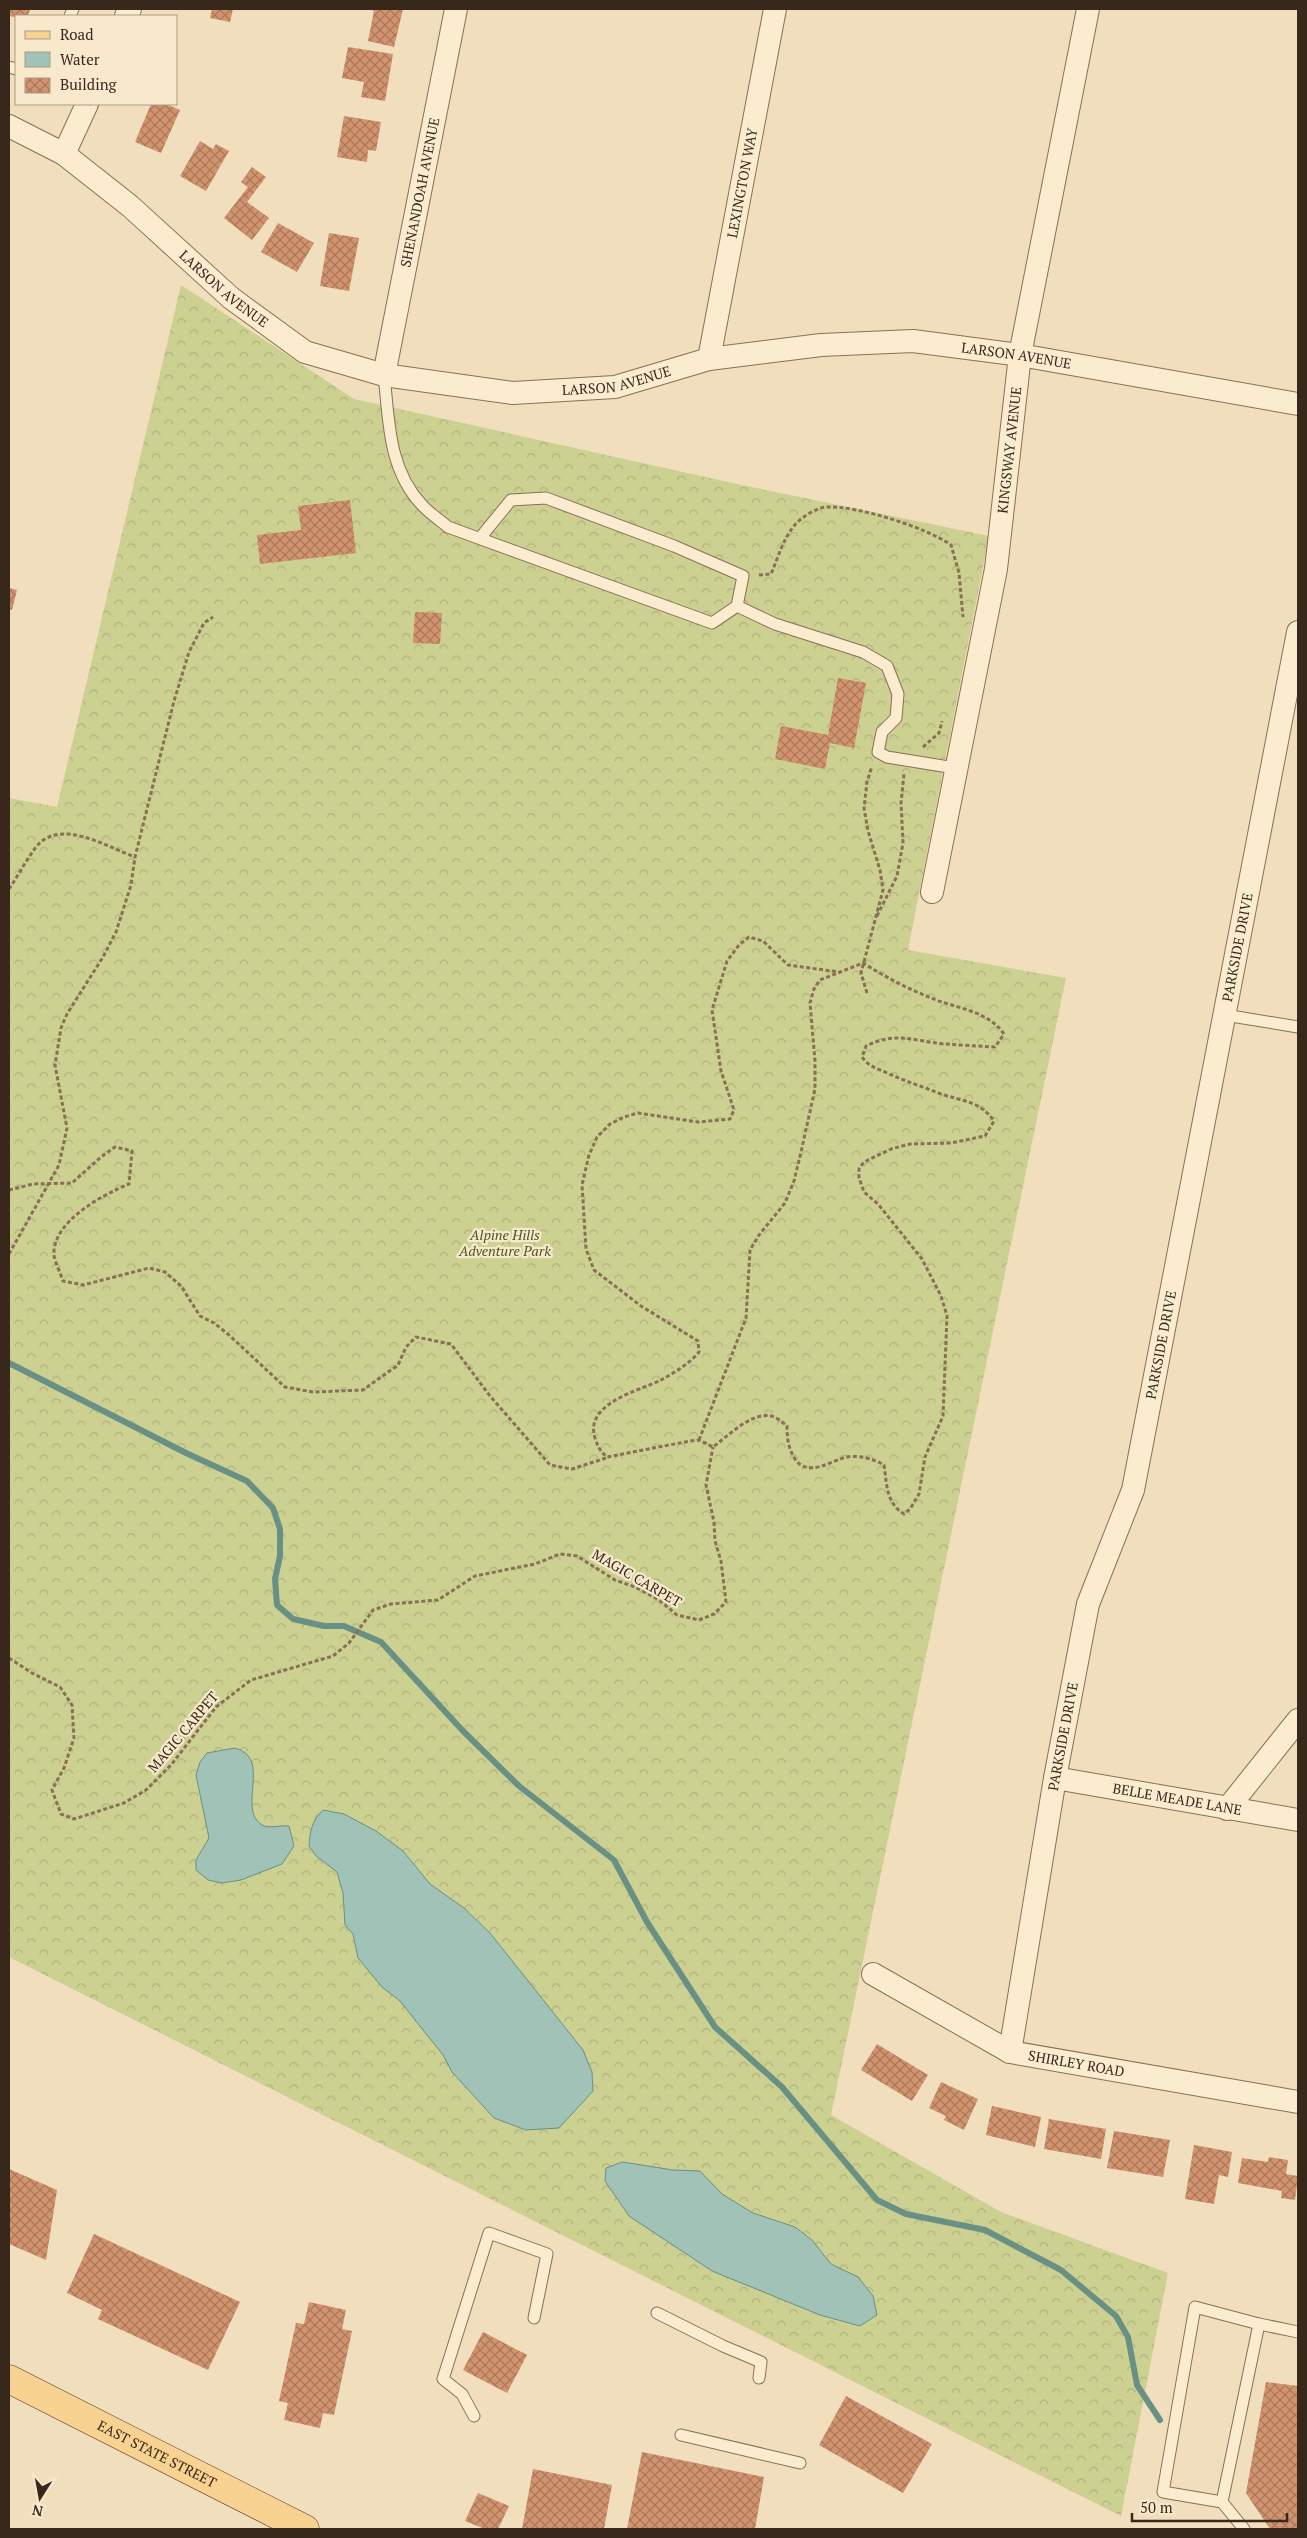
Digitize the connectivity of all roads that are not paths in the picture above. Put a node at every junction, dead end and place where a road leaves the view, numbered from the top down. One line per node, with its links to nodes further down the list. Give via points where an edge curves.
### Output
1 (456, 9): 9 (street, SHENANDOAH AVENUE)
2 (774, 9): 8 (street, LEXINGTON WAY)
3 (1088, 9): 7 (street, KINGSWAY AVENUE)
4 (86, 105): 6 (street)
5 (9, 126): 6 (street, LARSON AVENUE)
6 (64, 154): 9 (street, LARSON AVENUE, via 130,206 231,298 305,352)
7 (1020, 355): 8 (street, LARSON AVENUE, via 913,341 821,345); 10 (street, LARSON AVENUE); 14 (street, KINGSWAY AVENUE, via 996,569)
8 (709, 359): 9 (street, LARSON AVENUE, via 615,387 513,393)
9 (384, 375): 11 (lane, via 393,453 403,479 422,505 448,527)
10 (1298, 404)
11 (480, 538): 12 (lane, via 712,623); 12 (lane, via 511,500 546,498 743,576)
12 (737, 606): 14 (lane, via 775,624 863,652 887,666 898,702 896,718 882,732 878,752 888,757)
13 (1298, 632): 16 (street, PARKSIDE DRIVE)
14 (955, 768): 15 (street, KINGSWAY AVENUE)
15 (932, 892)
16 (1224, 1015): 17 (lane); 19 (street, PARKSIDE DRIVE, via 1133,1490 1088,1604)
17 (1298, 1027)
18 (1298, 1720): 20 (street)
19 (1055, 1778): 20 (street, BELLE MEADE LANE); 23 (street, PARKSIDE DRIVE)
20 (1227, 1809): 21 (street, BELLE MEADE LANE)
21 (1298, 1820)
22 (874, 1974): 23 (street, SHIRLEY ROAD)
23 (1010, 2052): 24 (street, SHIRLEY ROAD)
24 (1298, 2102)
25 (657, 2313): 29 (lane, via 761,2362)
26 (534, 2318): 31 (lane, via 547,2254 489,2233 444,2378 462,2394)
27 (1259, 2324): 28 (lane); 34 (lane); 34 (lane, via 1195,2307 1163,2492)
28 (1298, 2332)
29 (759, 2378)
30 (9, 2379): 35 (main road, EAST STATE STREET)
31 (474, 2416)
32 (681, 2435): 33 (lane)
33 (800, 2462)
34 (1222, 2502): 36 (lane)
35 (305, 2529)
36 (1244, 2529)

